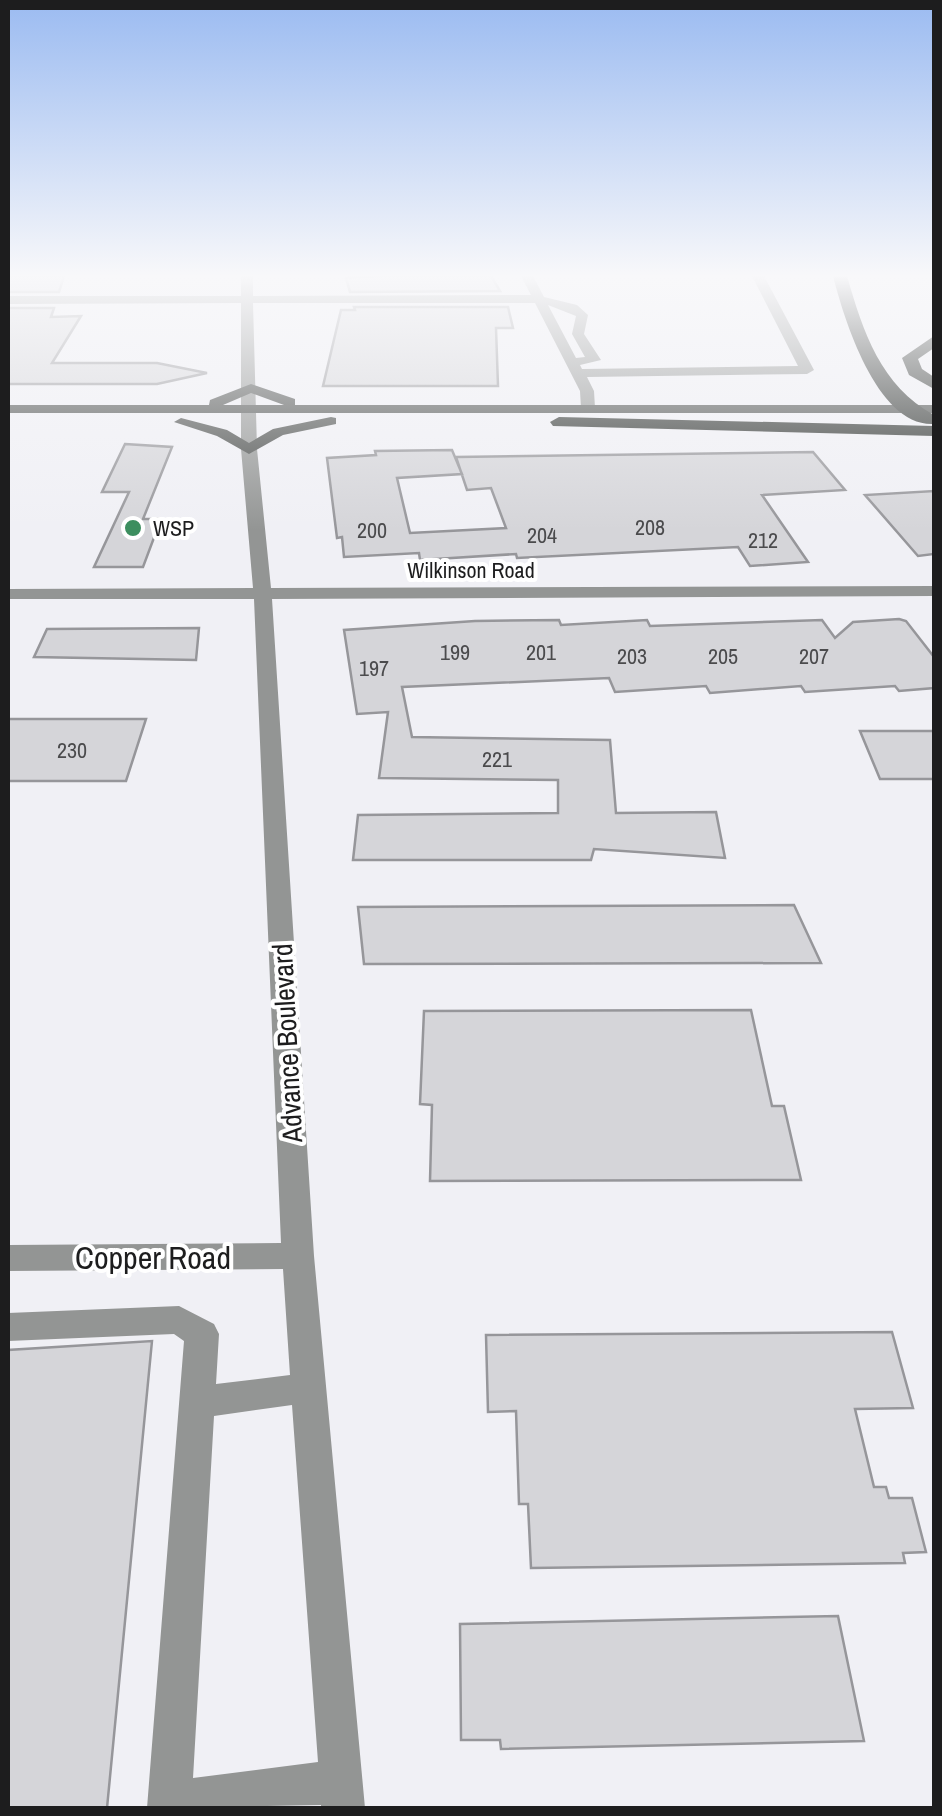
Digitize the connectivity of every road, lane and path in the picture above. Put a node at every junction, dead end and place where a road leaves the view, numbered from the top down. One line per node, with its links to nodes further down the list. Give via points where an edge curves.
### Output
1 (249, 361): 9 (street, Advance Boulevard)
2 (572, 361): 7 (street)
3 (592, 361): 7 (street)
4 (802, 361): 7 (street, via 807,370)
5 (871, 361): 12 (highway)
6 (911, 361): 8 (highway)
7 (575, 367): 10 (street)
8 (934, 384)
9 (250, 388): 13 (street, Advance Boulevard); 14 (main road); 15 (main road)
10 (588, 408): 12 (main road); 14 (main road)
11 (8, 409): 15 (main road)
12 (903, 409): 16 (highway)
13 (251, 415): 14 (main road); 15 (main road); 19 (street, Advance Boulevard)
14 (331, 415): 18 (main road); 19 (main road)
15 (178, 416): 17 (main road); 19 (main road)
16 (933, 420): 18 (highway)
17 (8, 422)
18 (558, 422)
19 (249, 449): 22 (street, Advance Boulevard)
20 (934, 591): 22 (street, Wilkinson Road)
21 (8, 594): 22 (street, Wilkinson Road)
22 (263, 594): 23 (street, Advance Boulevard)
23 (298, 1256): 24 (street, Copper Road); 26 (street, Advance Boulevard)
24 (8, 1258)
25 (8, 1326): 27 (street, via 179,1320 202,1334)
26 (309, 1388): 27 (street); 28 (street, Advance Boulevard)
27 (199, 1402): 29 (street)
28 (341, 1795): 29 (street)
29 (169, 1806)

